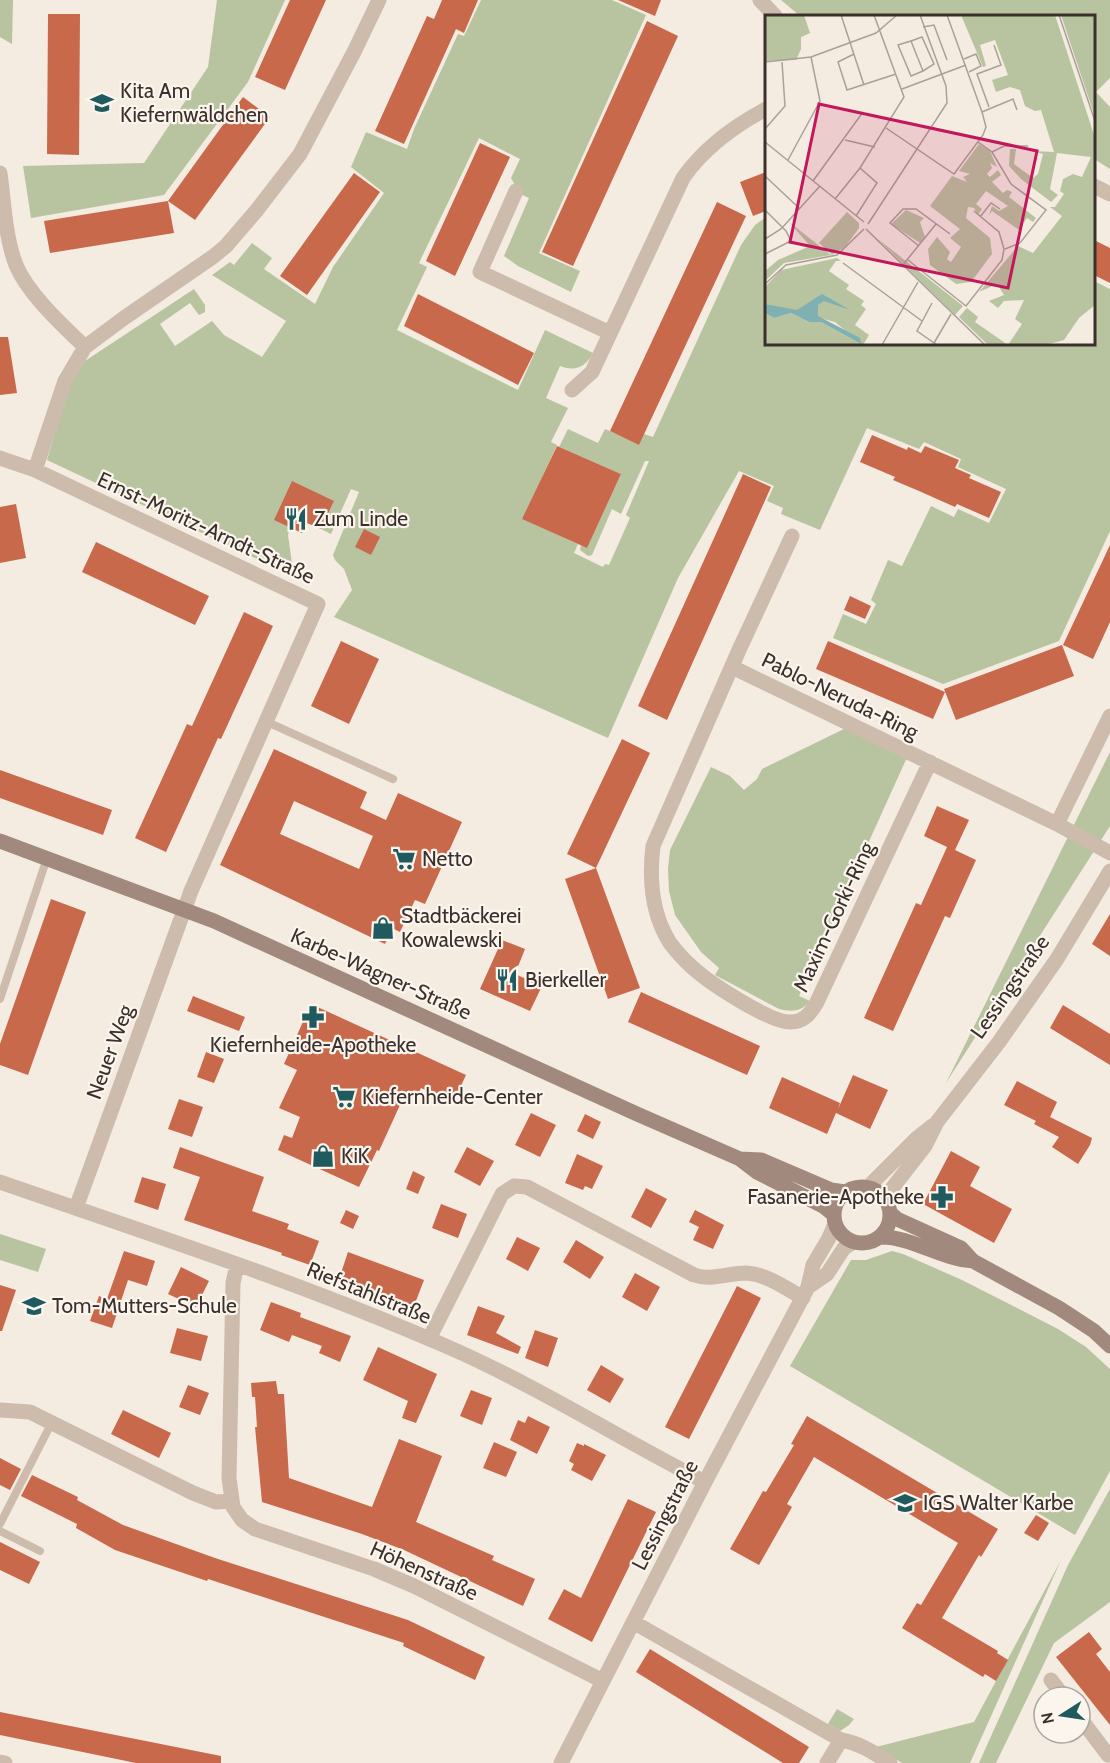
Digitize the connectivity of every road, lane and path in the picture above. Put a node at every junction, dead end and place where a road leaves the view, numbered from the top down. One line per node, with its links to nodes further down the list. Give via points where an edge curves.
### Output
1 (379, 0): 10 (street, via 300,154 257,210 214,256)
2 (760, 0): 3 (street)
3 (775, 15)
4 (765, 110): 9 (street, via 719,139 683,178)
5 (0, 172): 10 (street, via 17,267 30,288)
6 (1095, 186): 8 (street)
7 (516, 191): 9 (street, via 480,272)
8 (1110, 194)
9 (610, 333): 11 (street, via 592,372)
10 (85, 347): 13 (street, via 65,381)
11 (572, 390)
12 (0, 458): 13 (street, Ernst-Moritz-Arndt-Straße)
13 (35, 471): 17 (street, Ernst-Moritz-Arndt-Straße, via 318,604)
14 (792, 536): 15 (street, Maxim-Gorki-Ring)
15 (729, 673): 18 (street, Pablo-Neruda-Ring); 18 (street, Maxim-Gorki-Ring, via 653,846 652,898 671,943 691,967 783,1022 803,1020 811,1013)
16 (1110, 716): 20 (street)
17 (265, 721): 19 (lane); 25 (street, Ernst-Moritz-Arndt-Straße)
18 (930, 762): 20 (street)
19 (393, 779)
20 (1057, 824): 22 (street)
21 (0, 841): 23 (street, Karbe-Wagner-Straße)
22 (1110, 853)
23 (47, 858): 25 (street, Karbe-Wagner-Straße); 26 (lane)
24 (1110, 871): 27 (street, Lessingstraße, via 1057,959)
25 (184, 910): 28 (street, Karbe-Wagner-Straße); 33 (street, Neuer Weg)
26 (0, 999)
27 (937, 1122): 30 (street, Lessingstraße); 32 (street, Lessingstraße, via 925,1146 890,1191)
28 (740, 1158): 31 (street, Karbe-Wagner-Straße, via 761,1160 831,1190); 34 (street, Karbe-Wagner-Straße, via 757,1172 824,1206)
29 (0, 1182): 33 (street, Riefstahlstraße)
30 (867, 1187): 31 (street); 32 (street, via 876,1191)
31 (845, 1192): 34 (street, via 838,1200)
32 (888, 1206): 35 (street, via 888,1227); 37 (street, via 897,1219 961,1248)
33 (76, 1208): 38 (street, Riefstahlstraße)
34 (834, 1219): 36 (street, via 843,1236); 39 (street, Lessingstraße, via 829,1238 813,1265)
35 (881, 1237): 36 (street, via 864,1244); 37 (street, via 898,1238 956,1260)
36 (853, 1242): 39 (street, Lessingstraße)
37 (973, 1261): 41 (street, via 1060,1309)
38 (237, 1265): 40 (street, Riefstahlstraße); 45 (street, via 233,1283)
39 (806, 1292): 40 (street, via 753,1274 709,1278 694,1275 527,1187 514,1186 502,1194); 44 (street, Lessingstraße)
40 (429, 1339): 44 (street, Riefstahlstraße, via 526,1384)
41 (1110, 1346)
42 (0, 1410): 43 (street, via 23,1410)
43 (52, 1422): 45 (street, via 193,1493 216,1502); 46 (lane)
44 (705, 1482): 49 (street, Lessingstraße)
45 (231, 1501): 51 (street, Höhenstraße, via 237,1514 255,1529 414,1586)
46 (0, 1524)
47 (0, 1531): 48 (lane)
48 (40, 1551)
49 (633, 1622): 51 (street, Lessingstraße); 54 (street)
50 (1051, 1680): 52 (street)
51 (603, 1681): 58 (street, Lessingstraße)
52 (1055, 1685)
53 (1092, 1738): 55 (street)
54 (841, 1740): 59 (street); 60 (street, via 868,1749)
55 (1105, 1759)
56 (0, 1762): 57 (street)
57 (5, 1763)
58 (561, 1763)
59 (827, 1763)
60 (890, 1763)

